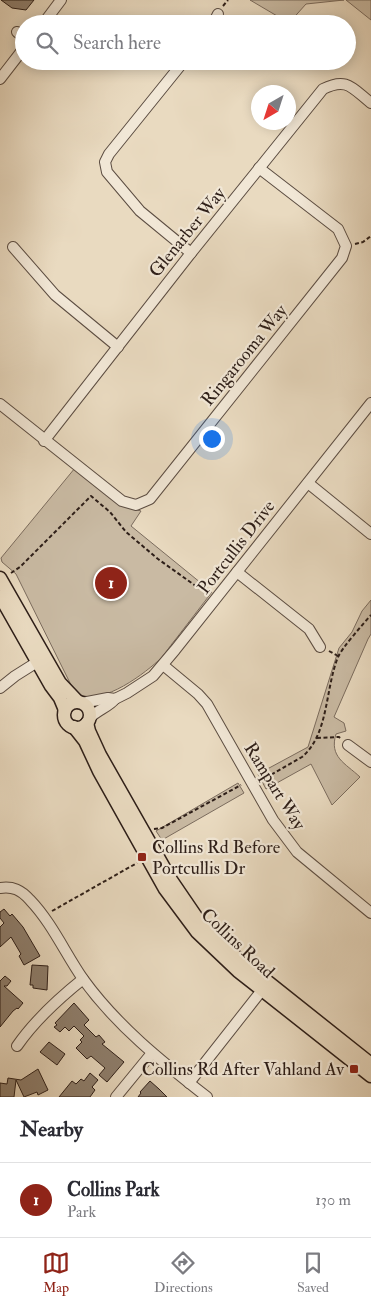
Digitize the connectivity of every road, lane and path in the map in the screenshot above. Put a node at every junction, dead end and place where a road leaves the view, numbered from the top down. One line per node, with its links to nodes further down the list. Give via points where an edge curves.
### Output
1 (61, 0): 2 (street)
2 (50, 15)
3 (15, 60): 5 (street)
4 (177, 70): 11 (street, via 105,162 107,172 140,211)
5 (0, 79)
6 (371, 103): 7 (street, Glenarber Way, via 349,85 337,82 323,89)
7 (260, 168): 9 (street, via 338,229); 11 (street, Glenarber Way)
8 (371, 236): 9 (path, via 363,242)
9 (346, 246): 15 (street, Ringarooma Way, via 342,258 150,499 136,504 122,501)
10 (13, 247): 12 (street, via 55,295)
11 (191, 252): 12 (street, Glenarber Way)
12 (118, 347): 15 (street, Glenarber Way)
13 (371, 403): 16 (street, Portcullis Drive)
14 (0, 404): 15 (street, Ringarooma Way)
15 (44, 441)
16 (308, 483): 17 (street); 18 (street, Portcullis Drive)
17 (371, 534)
18 (237, 572): 23 (street, via 309,629); 25 (street, Portcullis Drive)
19 (5, 576): 20 (path, via 20,567 91,496 126,532); 24 (main road, Collins Road)
20 (200, 589)
21 (0, 596): 24 (main road, Collins Road)
22 (371, 615): 32 (path, via 338,656)
23 (320, 646)
24 (41, 659): 26 (street); 28 (main road, Collins Road); 29 (main road, Collins Road)
25 (163, 665): 27 (street, Portcullis Drive, via 143,683); 40 (street, Rampart Way, via 207,704 273,820 297,852)
26 (0, 688)
27 (115, 699): 28 (street, Portcullis Drive); 30 (street, Portcullis Drive)
28 (80, 702): 29 (main road, via 72,702); 30 (main road, Collins Road, via 89,710)
29 (65, 710): 31 (main road, Collins Road, via 66,721)
30 (89, 720): 31 (main road, via 83,726); 43 (main road, Collins Road, via 89,731 102,758 180,894 212,936)
31 (74, 727): 43 (main road, Collins Road, via 85,741 99,772 180,911 211,947)
32 (317, 738): 33 (path, via 339,737); 36 (path, via 302,757)
33 (348, 745): 34 (street)
34 (371, 762)
35 (245, 782): 37 (path, via 162,828)
36 (258, 782)
37 (148, 829)
38 (138, 863): 41 (path)
39 (0, 888): 41 (street, via 19,890)
40 (371, 913)
41 (43, 916): 42 (street)
42 (83, 978): 44 (street, via 41,1015); 45 (street, via 120,1025)
43 (265, 986): 46 (main road, Collins Road); 47 (main road, Collins Road); 48 (street)
44 (17, 1046)
45 (152, 1053): 48 (street); 49 (street)
46 (371, 1064)
47 (371, 1076)
48 (189, 1083): 50 (street)
49 (116, 1097)
50 (206, 1097)

